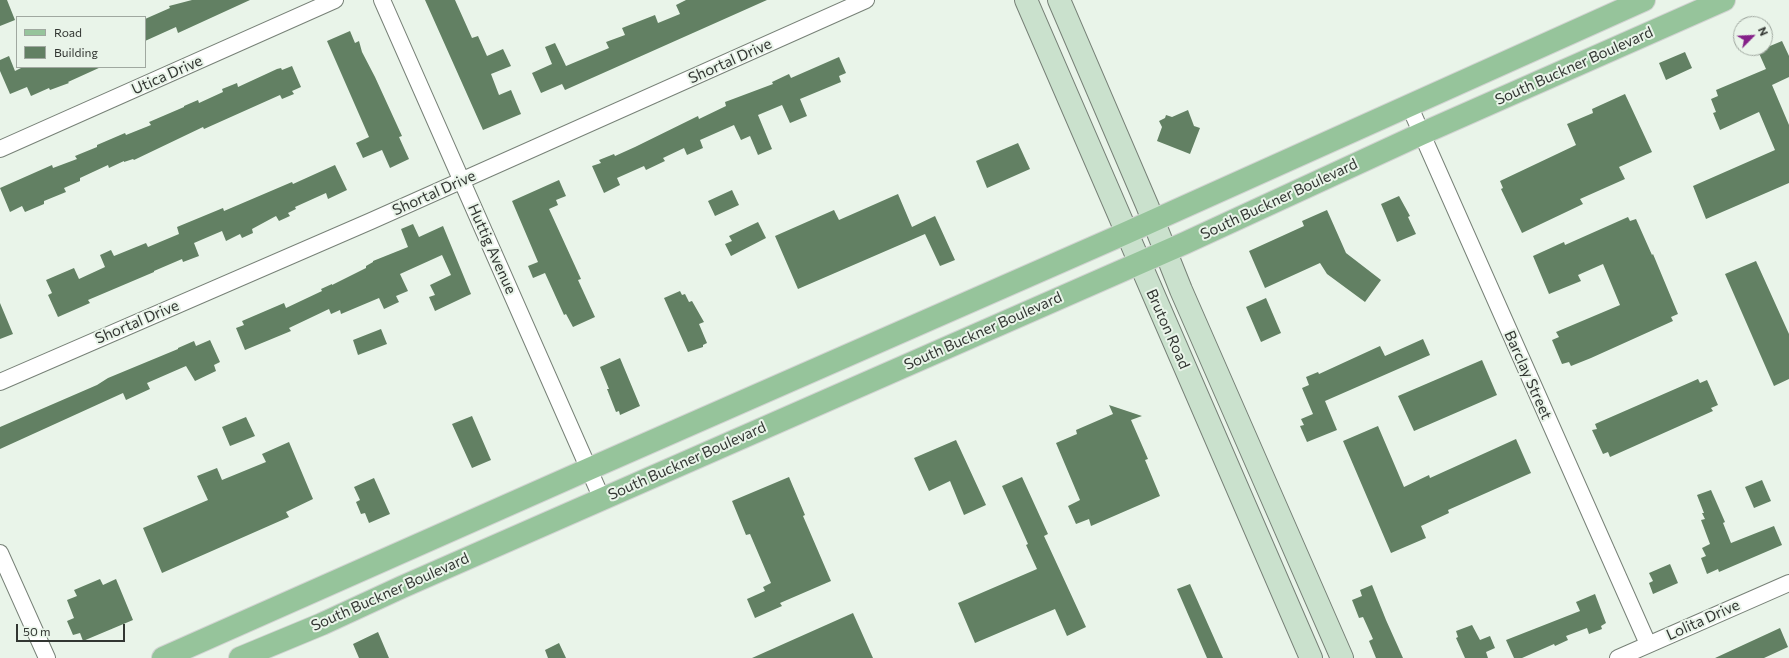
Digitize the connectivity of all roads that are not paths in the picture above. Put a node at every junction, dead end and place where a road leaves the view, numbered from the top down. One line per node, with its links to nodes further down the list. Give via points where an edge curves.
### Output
1 (334, 0): 11 (street, Utica Drive)
2 (382, 0): 12 (street, Huttig Avenue)
3 (866, 0): 12 (street, Shortal Drive)
4 (1026, 0): 14 (main road, Bruton Road)
5 (1059, 0): 13 (main road, Bruton Road)
6 (1644, 0): 9 (main road, South Buckner Boulevard)
7 (1724, 0): 8 (main road, South Buckner Boulevard)
8 (1684, 8): 10 (main road, South Buckner Boulevard)
9 (1409, 105): 10 (street, Barclay Street); 13 (main road, South Buckner Boulevard)
10 (1421, 134): 15 (main road, South Buckner Boulevard); 22 (street, Barclay Street)
11 (0, 149)
12 (462, 180): 17 (street, Shortal Drive); 18 (street, Huttig Avenue)
13 (1153, 221): 14 (main road, South Buckner Boulevard); 15 (main road, Bruton Road)
14 (1126, 233): 16 (main road, Bruton Road); 18 (main road, South Buckner Boulevard)
15 (1164, 251): 16 (main road, South Buckner Boulevard); 23 (main road, Bruton Road)
16 (1139, 262): 19 (main road, South Buckner Boulevard); 27 (main road, Bruton Road)
17 (0, 382)
18 (589, 468): 19 (street, Huttig Avenue); 25 (main road, South Buckner Boulevard)
19 (602, 498): 26 (main road, South Buckner Boulevard, via 322,624)
20 (0, 553): 24 (street)
21 (1789, 583): 22 (street, Lolita Drive)
22 (1648, 644): 28 (street, Lolita Drive)
23 (1337, 656)
24 (47, 658)
25 (163, 658)
26 (240, 658)
27 (1311, 658)
28 (1618, 658)

